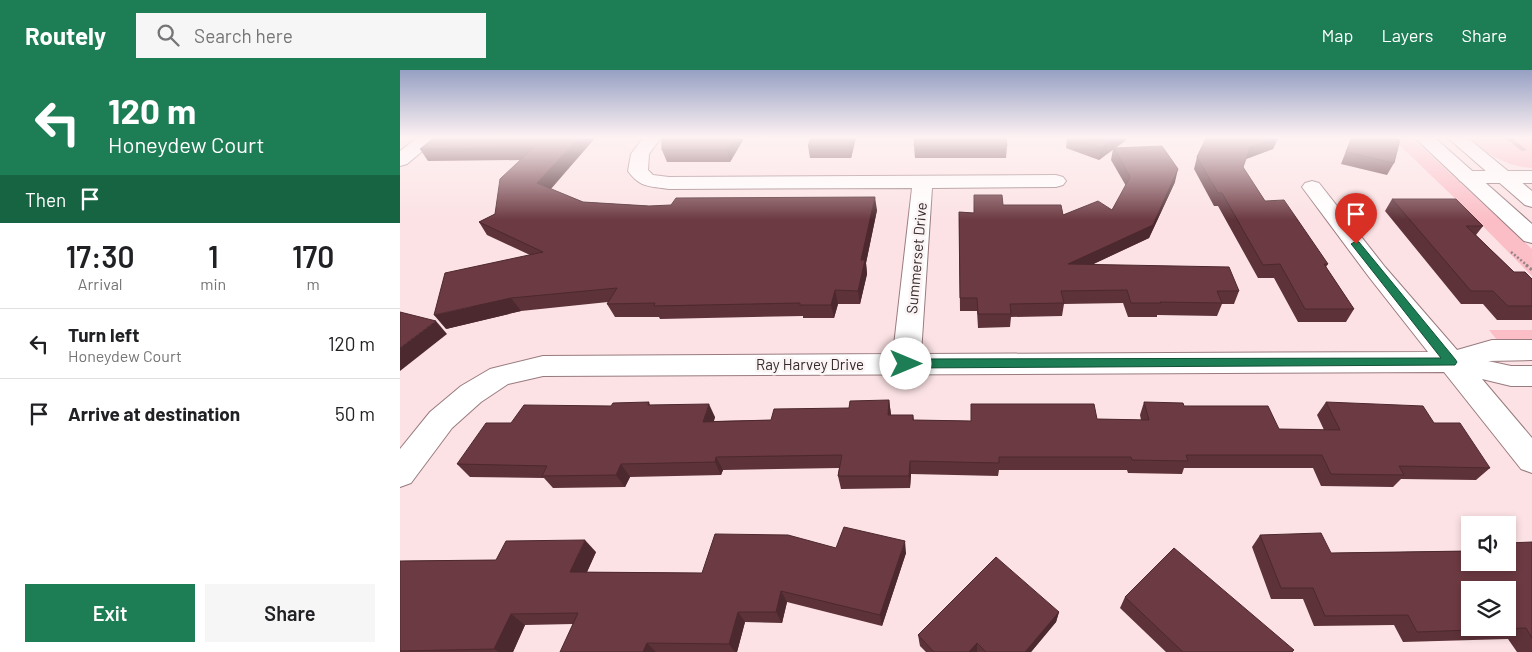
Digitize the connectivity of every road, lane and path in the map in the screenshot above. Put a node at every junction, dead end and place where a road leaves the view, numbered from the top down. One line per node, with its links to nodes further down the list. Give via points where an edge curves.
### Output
1 (639, 165): 8 (street, via 638,170 647,180 669,183)
2 (1454, 165): 4 (street)
3 (1490, 165): 5 (street)
4 (1467, 177): 5 (street); 11 (street)
5 (1504, 177): 6 (street); 10 (street)
6 (1532, 178)
7 (1056, 181): 8 (street)
8 (923, 182): 14 (street, Summerset Drive)
9 (1312, 187): 13 (street)
10 (1532, 201)
11 (1532, 236)
12 (1532, 350): 13 (street, Ray Harvey Drive, via 1492,350)
13 (1451, 362): 14 (street, Ray Harvey Drive); 15 (street, Ray Harvey Drive, via 1511,376); 16 (street)
14 (906, 364): 17 (street, Ray Harvey Drive, via 543,366 500,376 471,394 440,420)
15 (1532, 376)
16 (1532, 460)
17 (400, 473)

